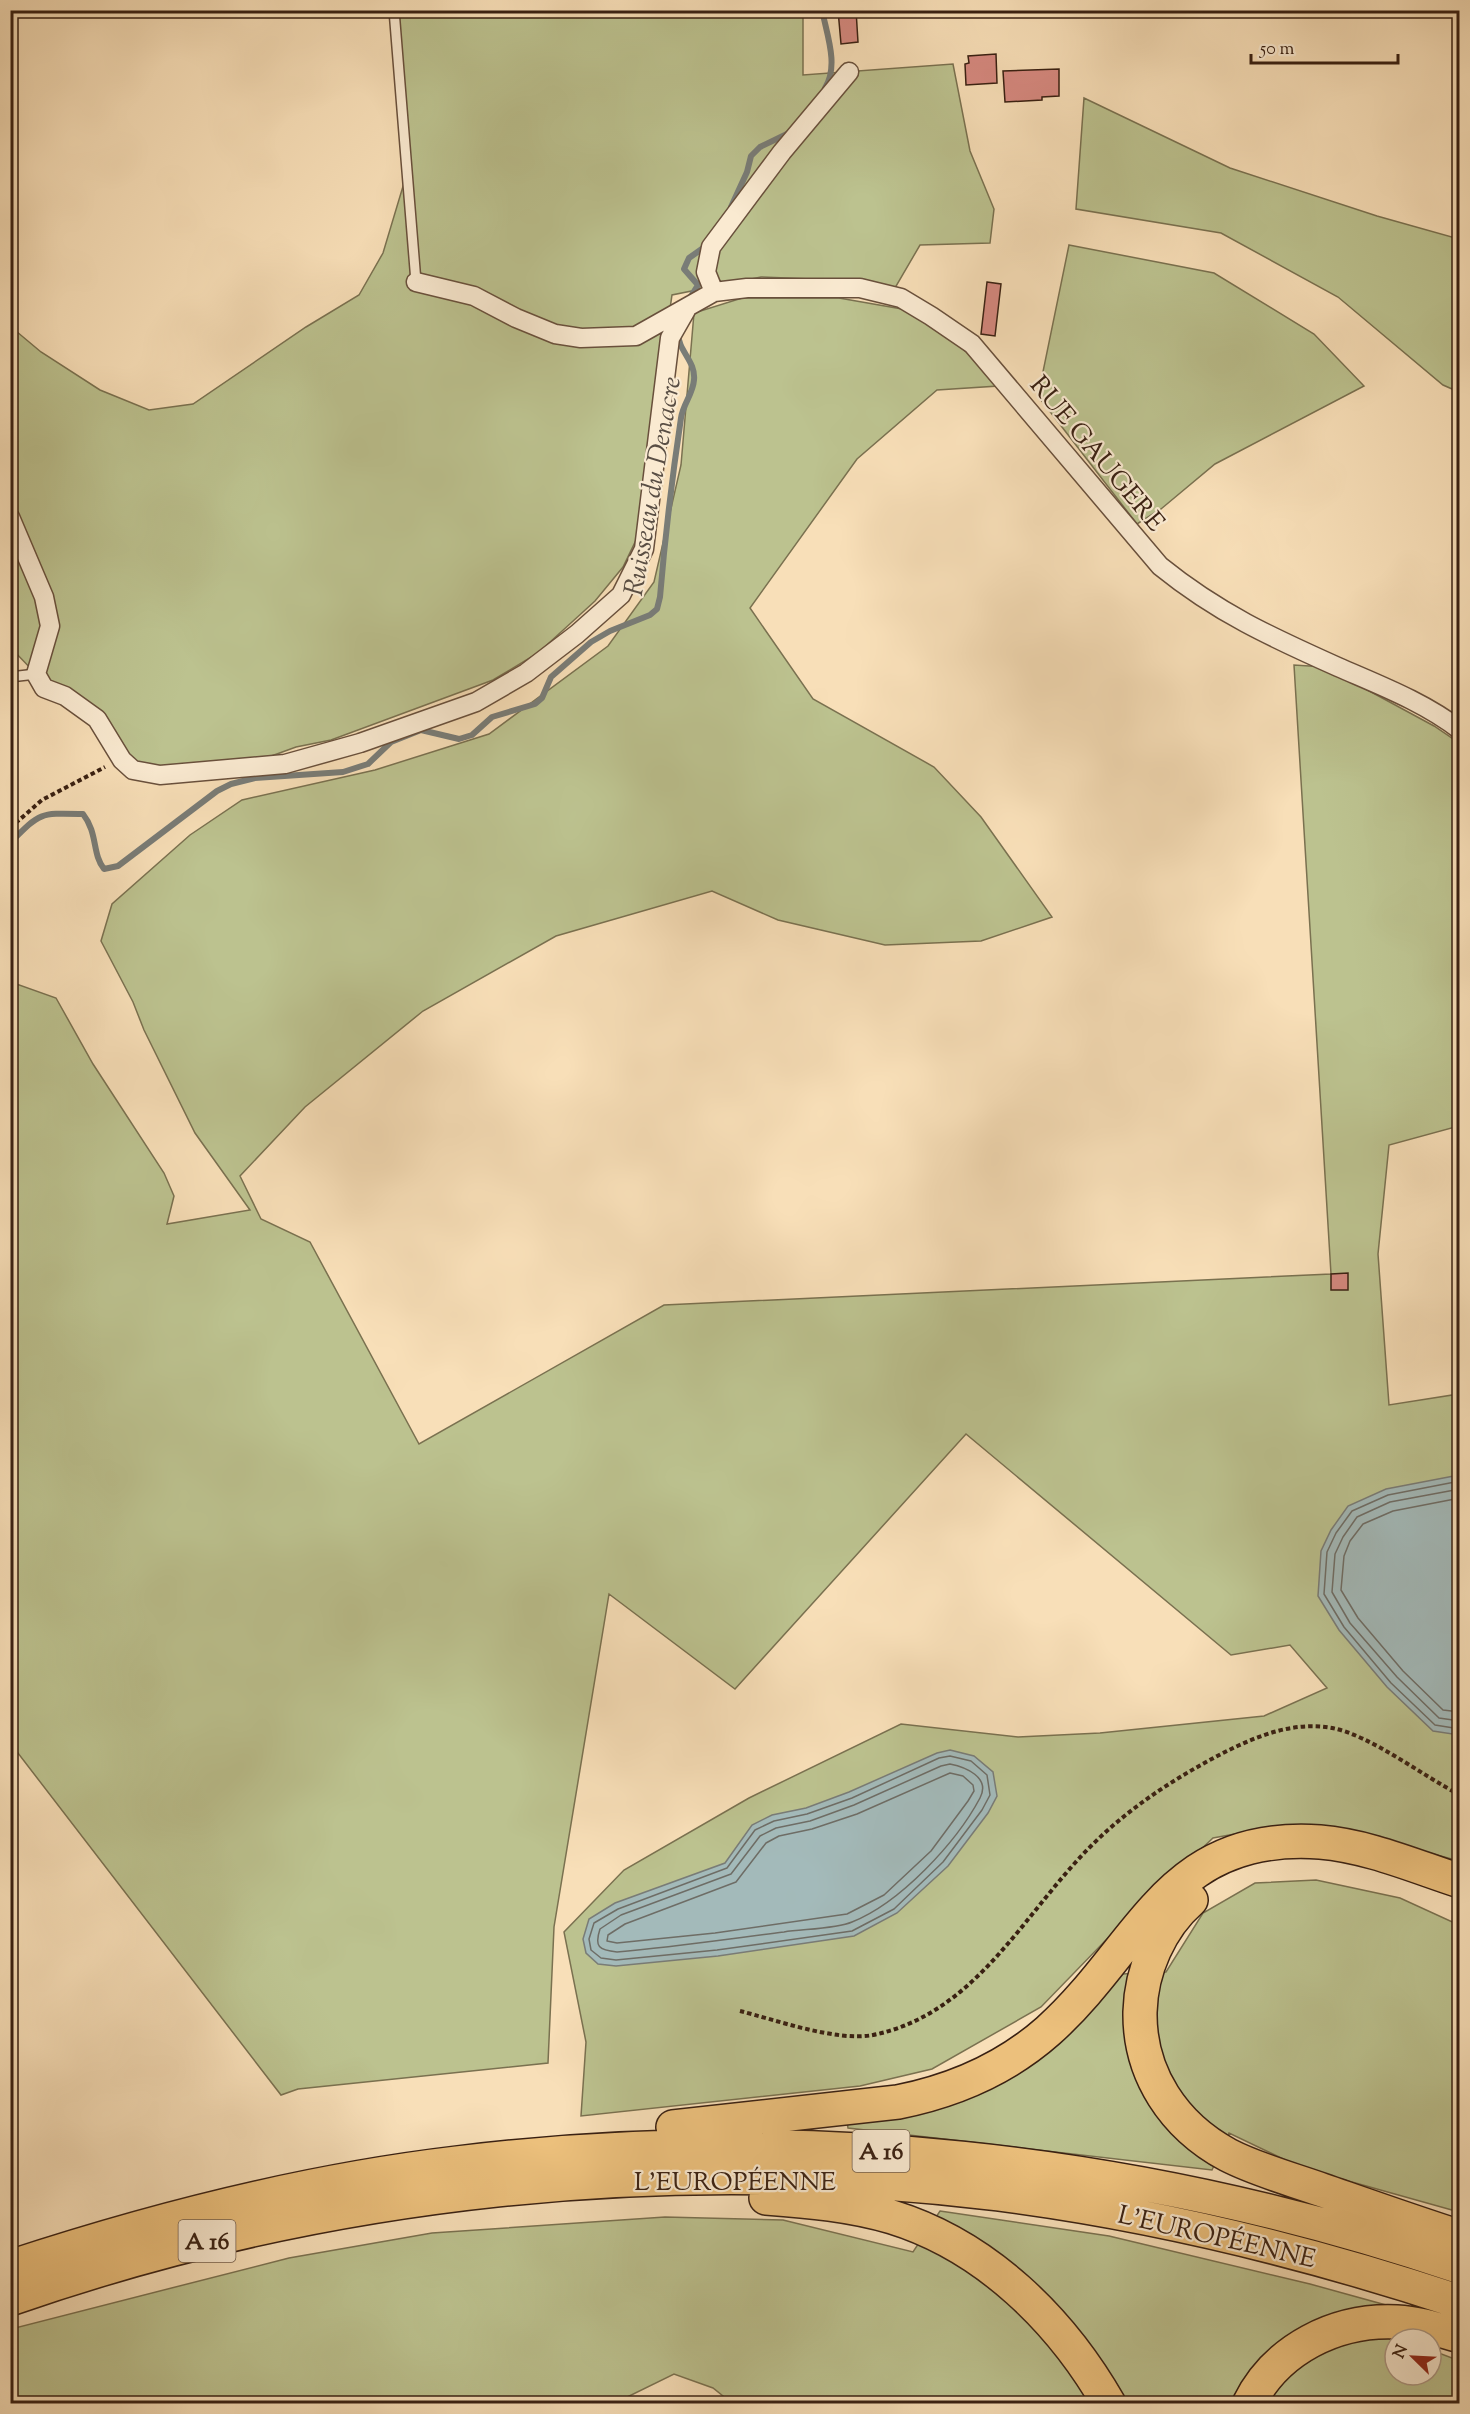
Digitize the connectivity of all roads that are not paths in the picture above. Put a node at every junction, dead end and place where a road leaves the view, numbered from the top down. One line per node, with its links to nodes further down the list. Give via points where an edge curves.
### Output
1 (394, 10): 3 (lane)
2 (849, 72): 4 (street, via 782,152 711,247 706,272)
3 (416, 282): 5 (street, RUE GAUGERE, via 474,296 555,334 581,338 636,336)
4 (714, 292): 5 (street, RUE GAUGERE); 9 (street, RUE GAUGERE, via 747,288 860,288 901,298 923,310 972,344 1160,566 1183,585 1238,620 1415,702)
5 (686, 309): 7 (street, via 670,338 644,549 621,595 525,673 476,702 420,724 285,764 160,775 133,770 122,760 97,719 65,696 44,688)
6 (10, 517): 7 (street, via 44,597 50,626)
7 (36, 674): 8 (lane)
8 (10, 677)
9 (1460, 730)
10 (1460, 1881): 12 (highway, via 1337,1844 1251,1846 1204,1865 1177,1886 1071,2007 1034,2043 991,2070 945,2090 864,2107 526,2140)
11 (1460, 1900): 14 (highway, via 1390,1875 1341,1863 1289,1860 1245,1869 1206,1888 1167,1926 1149,1962 1140,2018 1143,2046 1158,2089 1172,2110 1203,2139 1247,2163)
12 (376, 2175): 15 (highway, L'EUROPÉENNE / A 16, via 167,2220); 16 (highway, L'EUROPÉENNE / A 16, via 493,2159 647,2147 802,2147 916,2153 1032,2166 1185,2193 1316,2223)
13 (407, 2202): 17 (highway, L'EUROPÉENNE / A 16, via 235,2234 106,2268); 18 (highway, L'EUROPÉENNE / A 16, via 510,2189 649,2180 801,2179 920,2186 1070,2204 1206,2230 1325,2260); 20 (highway, via 717,2196 812,2203 892,2217 957,2246 1016,2288 1068,2342)
14 (1460, 2237)
15 (10, 2267)
16 (1460, 2267)
17 (10, 2299)
18 (1460, 2302)
19 (1460, 2336): 21 (highway, via 1396,2322 1366,2324 1331,2333 1299,2347 1278,2363)
20 (1109, 2403)
21 (1249, 2403)

